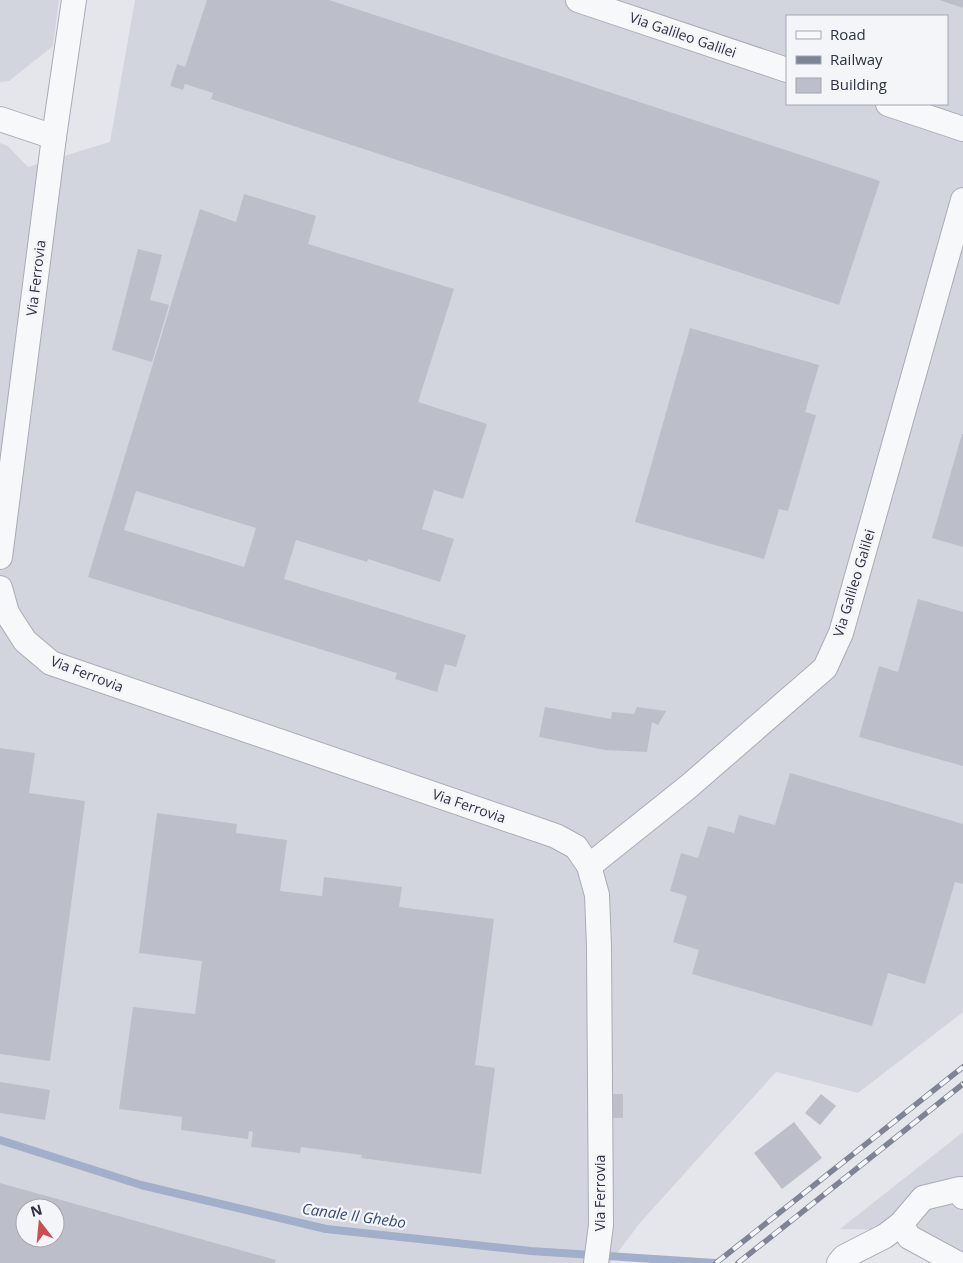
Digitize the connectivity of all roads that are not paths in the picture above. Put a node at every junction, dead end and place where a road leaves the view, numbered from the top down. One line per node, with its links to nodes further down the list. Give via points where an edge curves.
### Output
1 (74, 0): 7 (street, Via Ferrovia)
2 (578, 0): 3 (street, Via Galileo Galilei)
3 (786, 70)
4 (891, 105): 6 (street)
5 (0, 119): 7 (street)
6 (963, 129)
7 (54, 137): 9 (street, Via Ferrovia)
8 (963, 200): 12 (street, Via Galileo Galilei, via 841,633 825,668 688,787)
9 (4, 499): 10 (street, Via Ferrovia)
10 (0, 556)
11 (0, 588): 12 (street, Via Ferrovia, via 7,613 25,641 51,663 556,836 576,848)
12 (589, 866): 15 (street, Via Ferrovia, via 597,895 599,947)
13 (963, 1197): 14 (street, via 960,1189 923,1198)
14 (901, 1224): 16 (street); 17 (street, via 909,1237)
15 (598, 1253)
16 (842, 1260)
17 (958, 1263)

